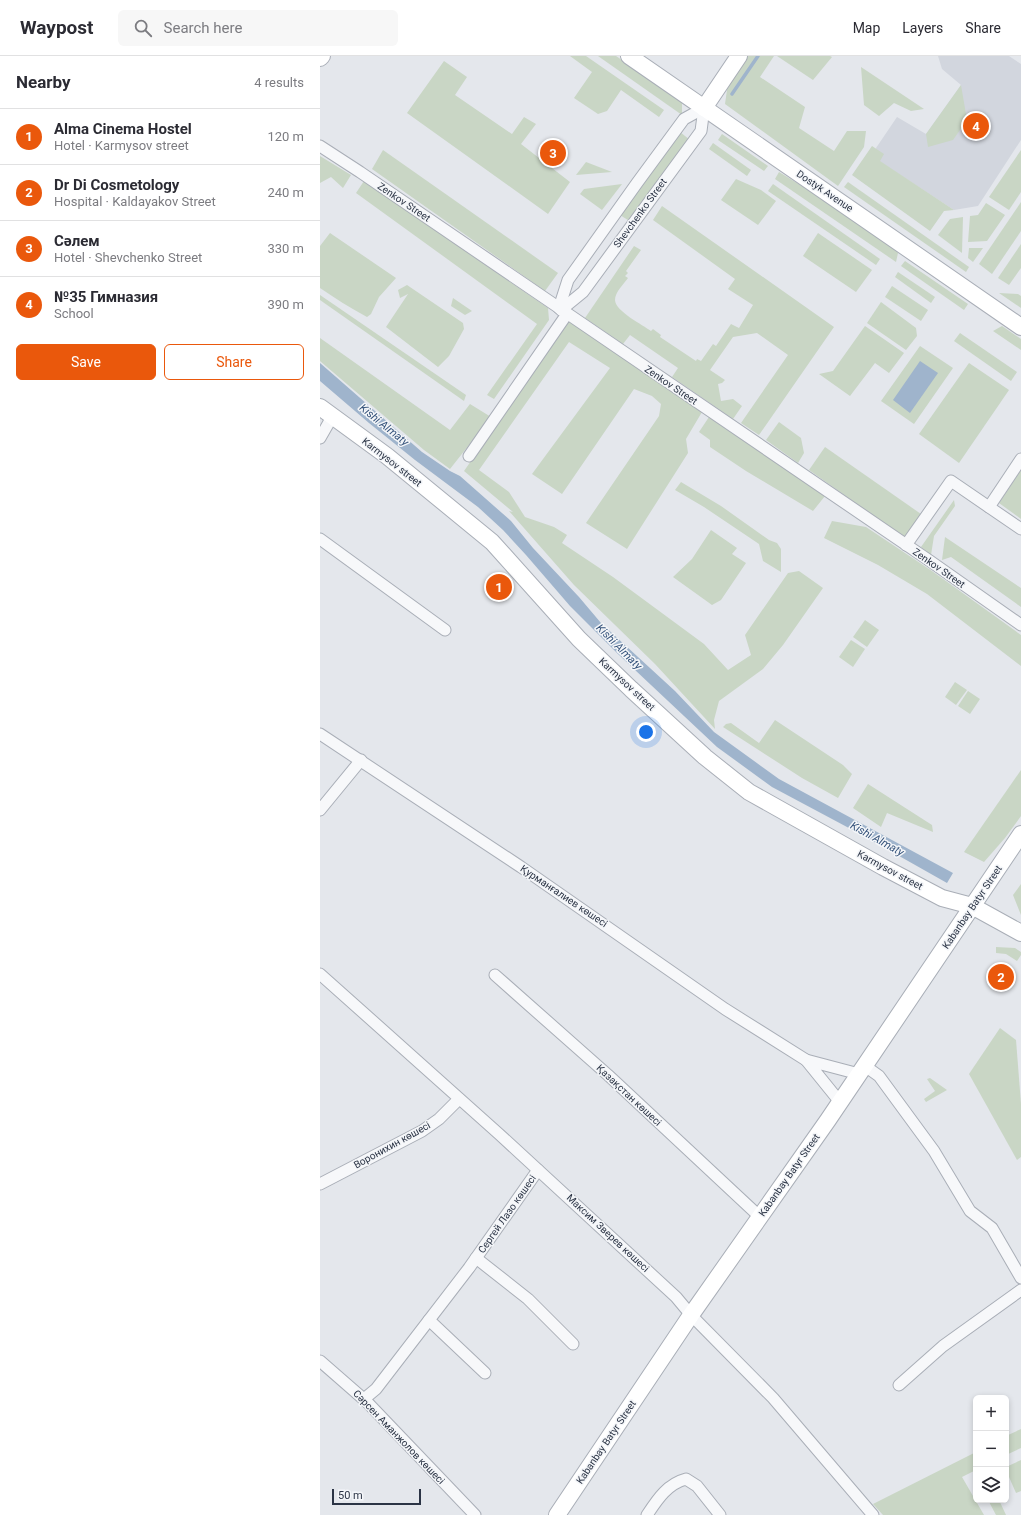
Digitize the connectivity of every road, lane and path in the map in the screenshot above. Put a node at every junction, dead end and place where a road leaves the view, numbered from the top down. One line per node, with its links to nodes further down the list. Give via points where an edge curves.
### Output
1 (629, 56): 3 (street, Dostyk Avenue)
2 (740, 56): 3 (street, Shevchenko Street)
3 (704, 108): 5 (street, Shevchenko Street, via 701,131 584,292); 5 (street, Shevchenko Street, via 684,119 568,280); 6 (street, Dostyk Avenue)
4 (320, 146): 5 (street, Zenkov Street)
5 (562, 310): 9 (street, Shevchenko Street); 14 (street, Zenkov Street)
6 (1021, 327)
7 (326, 412): 8 (street); 21 (street, Karmysov street, via 387,456 492,542 585,645 705,757 749,792 942,898)
8 (320, 438)
9 (469, 456)
10 (1021, 459): 11 (street)
11 (989, 507): 12 (street); 14 (street, via 951,481)
12 (1021, 529)
13 (320, 538): 16 (street)
14 (906, 545): 15 (street, Zenkov Street)
15 (1021, 625)
16 (445, 630)
17 (320, 734): 18 (street, Қурманғалиев көшесі)
18 (361, 760): 19 (street); 25 (street, Қурманғалиев көшесі, via 521,867 725,1009)
19 (320, 810)
20 (1021, 834): 21 (street, Kabanbay Batyr Street)
21 (972, 906): 22 (street, Karmysov street); 26 (street, Kabanbay Batyr Street)
22 (1021, 933)
23 (320, 974): 27 (street, Максим Зверев көшесі)
24 (495, 975): 31 (street, Қазақстан көшесі, via 608,1075)
25 (806, 1060): 26 (street); 28 (street)
26 (862, 1070): 28 (street, Kabanbay Batyr Street); 33 (street, via 879,1076 934,1152 970,1211 992,1228)
27 (459, 1099): 29 (street, Максим Зверев көшесі); 30 (street, Воронихин көшесі, via 439,1119 422,1131)
28 (840, 1102): 31 (street, Kabanbay Batyr Street)
29 (538, 1170): 32 (street, Сергей Лазо көшесі); 35 (street, Максим Зверев көшесі, via 670,1291)
30 (320, 1184)
31 (760, 1217): 35 (street, Kabanbay Batyr Street)
32 (476, 1258): 36 (street, Сергей Лазо көшесі); 37 (street, Сергей Лазо көшесі, via 528,1299)
33 (1021, 1278)
34 (1021, 1290): 40 (street, via 943,1346)
35 (692, 1315): 42 (street, Kabanbay Batyr Street); 46 (street, Максим Зверев көшесі, via 773,1398)
36 (429, 1320): 39 (street); 41 (street, Сергей Лазо көшесі, via 376,1389)
37 (573, 1344)
38 (320, 1361): 41 (street, Сәрсен Аманжолов көшесі)
39 (484, 1373)
40 (899, 1385)
41 (364, 1399): 43 (street, Сәрсен Аманжолов көшесі)
42 (563, 1513)
43 (475, 1515)
44 (647, 1515): 45 (street, via 664,1492 686,1479 697,1486)
45 (720, 1515)
46 (873, 1515)

